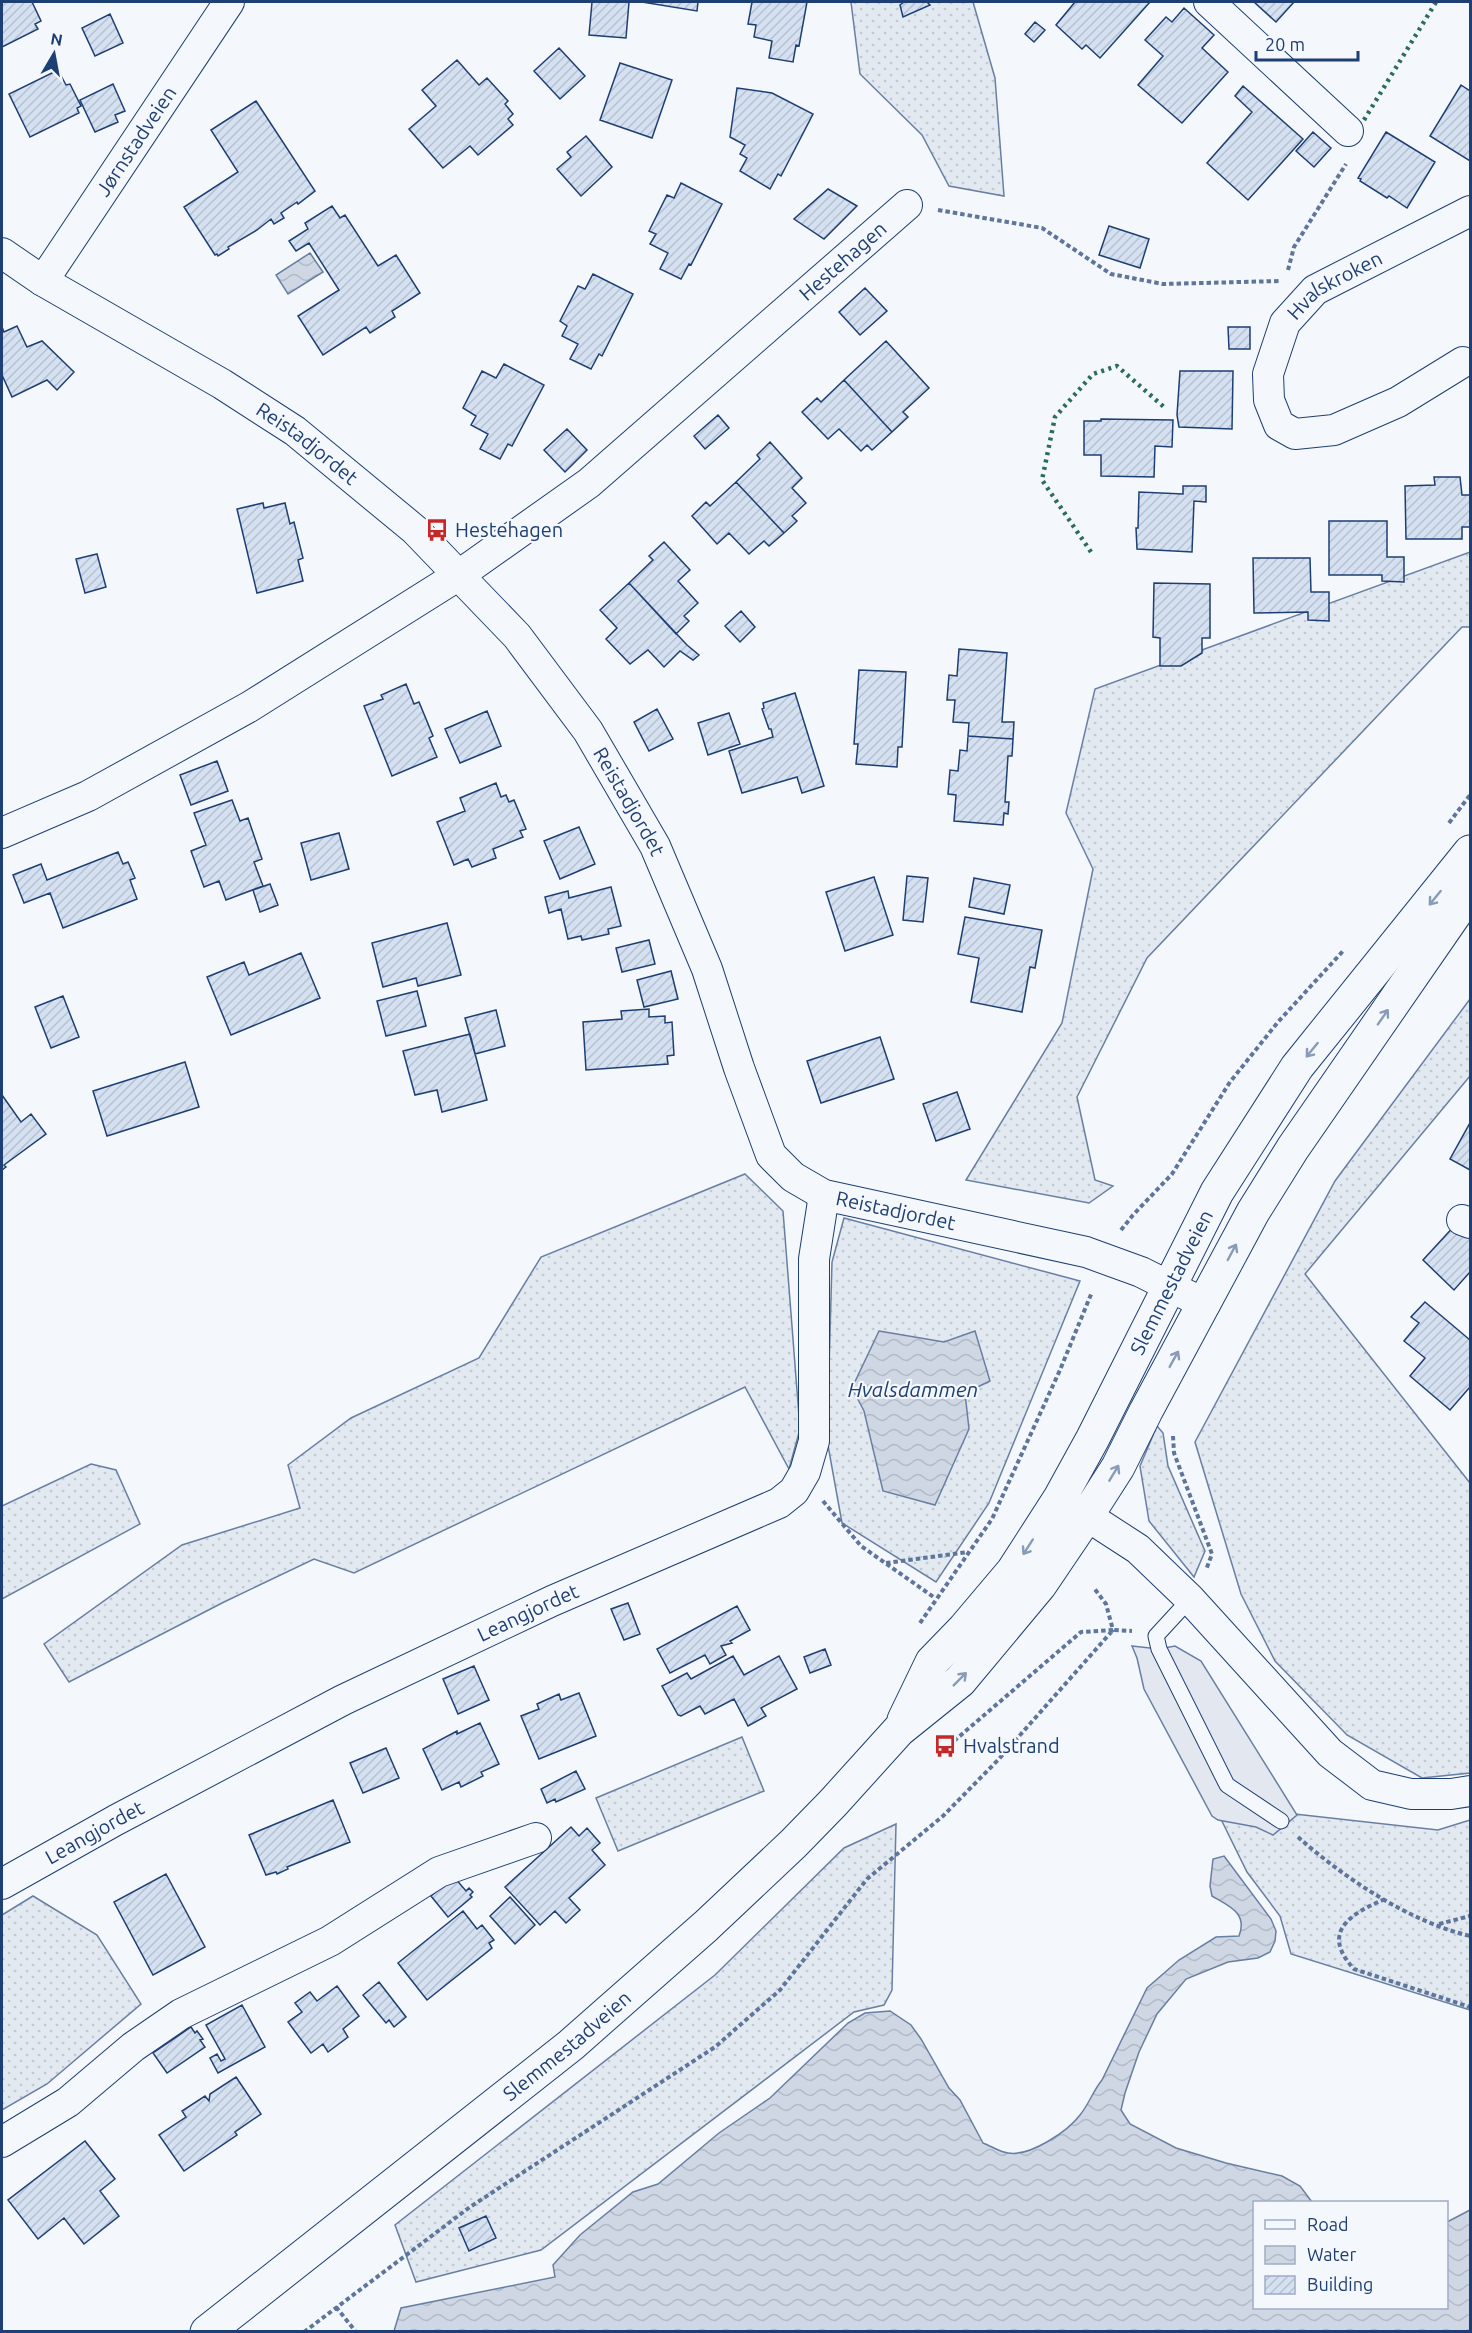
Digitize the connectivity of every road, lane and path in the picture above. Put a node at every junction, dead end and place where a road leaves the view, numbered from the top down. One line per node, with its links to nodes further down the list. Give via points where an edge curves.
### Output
1 (229, 2): 7 (street, Jørnstadveien)
2 (1209, 2): 3 (street)
3 (1348, 131): 4 (path, via 1355,150 1294,247 1284,281 1163,284 1111,274 1042,228)
4 (908, 205): 9 (street, Hestehagen, via 589,483)
5 (1470, 211): 8 (street, Hvalskroken, via 1315,290 1285,323 1268,374 1269,400 1279,425 1295,434 1334,430 1398,402)
6 (2, 253): 7 (street, Reistadjordet)
7 (44, 281): 9 (street, Reistadjordet, via 295,431 416,530)
8 (1463, 362)
9 (459, 575): 10 (street, Hestehagen, via 249,707 88,796); 13 (street, Reistadjordet, via 517,636 588,731 655,846 707,969 771,1155 792,1178)
10 (2, 833)
11 (1470, 852): 14 (main road, Slemmestadveien, one-way to 14, via 1297,1067 1217,1192)
12 (1470, 892): 16 (main road, Slemmestadveien, one-way to 12, via 1253,1212 1293,1148)
13 (824, 1195): 14 (street, Reistadjordet, via 1086,1252); 18 (street, Leangjordet, via 814,1259 814,1440)
14 (1170, 1286): 16 (street, Reistadjordet); 19 (main road, Slemmestadveien)
15 (1092, 1292): 21 (path, via 992,1519)
16 (1205, 1304): 20 (main road, Slemmestadveien, one-way to 16, via 1118,1467)
17 (1175, 1427): 24 (path, via 1174,1453 1212,1554)
18 (805, 1472): 22 (path, via 822,1500 861,1546); 32 (street, Leangjordet, via 794,1491 779,1503 552,1601 343,1700)
19 (1060, 1498): 20 (street); 27 (main road, Slemmestadveien, one-way to 27, via 1013,1571 932,1662)
20 (1086, 1516): 24 (street, via 1138,1549); 27 (main road, Slemmestadveien, one-way to 20, via 960,1681 1040,1585)
21 (969, 1551): 22 (path); 22 (path, via 935,1598)
22 (886, 1563)
23 (1094, 1588): 25 (path, via 1106,1604)
24 (1190, 1599): 26 (lane); 29 (street, via 1330,1753 1372,1785 1410,1794)
25 (1113, 1630): 26 (path); 28 (path, via 1082,1632); 39 (path, via 943,1816 867,1879 780,1990 715,2047 470,2207)
26 (1156, 1636): 30 (lane, via 1227,1785)
27 (899, 1730): 40 (main road, Slemmestadveien, via 793,1844 571,2045)
28 (954, 1741)
29 (1470, 1791)
30 (1281, 1821): 33 (path, via 1321,1857)
31 (536, 1838): 38 (street, via 439,1872 330,1941 181,2014 133,2047 68,2102)
32 (2, 1884)
33 (1386, 1899): 35 (path); 37 (path, via 1356,1912 1345,1922 1339,1946 1344,1958 1354,1969)
34 (1470, 1916): 35 (path)
35 (1439, 1924): 36 (path)
36 (1470, 1936)
37 (1470, 2007)
38 (2, 2142)
39 (336, 2307): 41 (path); 42 (path)
40 (207, 2331)
41 (304, 2331)
42 (356, 2331)

